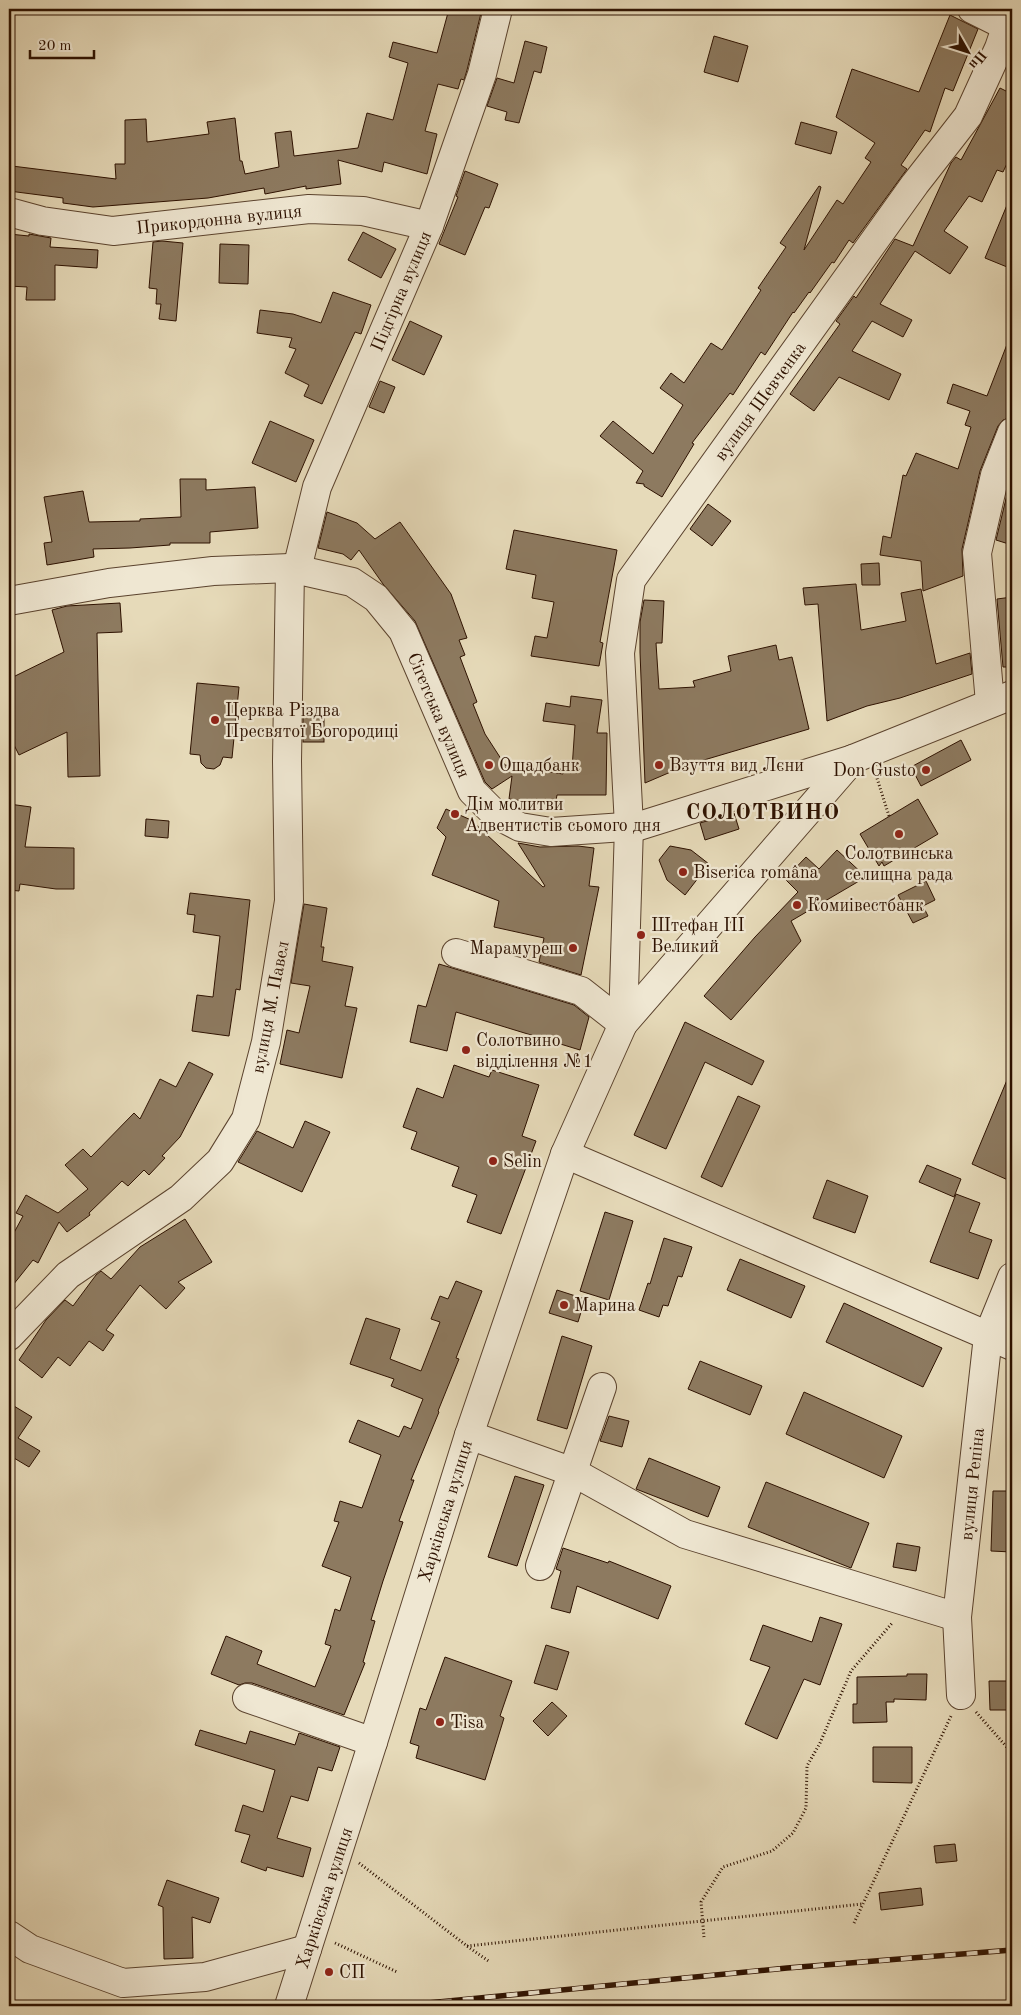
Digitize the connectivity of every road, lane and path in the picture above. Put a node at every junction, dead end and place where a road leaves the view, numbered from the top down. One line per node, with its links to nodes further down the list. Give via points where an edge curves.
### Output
1 (498, 9): 5 (street, Підгірна вулиця, via 482,74)
2 (972, 9): 3 (street)
3 (1007, 35): 12 (street, вулиця Шевченка, via 968,116 915,184 631,580 620,653)
4 (9, 212): 5 (street, Прикордонна вулиця, via 42,221 113,231 309,209 363,211)
5 (429, 226): 7 (street, Підгірна вулиця, via 317,487)
6 (1012, 432): 9 (street, via 995,475 977,553)
7 (294, 569): 8 (street, Сігетська вулиця, via 213,571 109,583); 12 (street, Сігетська вулиця, via 352,582 376,598 403,631 472,792 495,814 520,826 551,832); 17 (street, вулиця М. Павел, via 287,761 289,901 266,1042 246,1119 220,1161 181,1198 68,1275)
8 (9, 601)
9 (1001, 699): 10 (street, Сігетська вулиця)
10 (864, 764): 11 (path); 12 (street, Сігетська вулиця, via 639,826); 14 (street, Харківська вулиця)
11 (889, 816)
12 (629, 826): 14 (street, Харківська вулиця)
13 (456, 953): 14 (street, via 581,991)
14 (623, 1024): 15 (street, Харківська вулиця)
15 (565, 1154): 18 (street); 20 (street, Харківська вулиця)
16 (1012, 1277): 18 (street, вулиця Репіна)
17 (9, 1336)
18 (1000, 1341): 24 (street, вулиця Репіна)
19 (602, 1387): 21 (street)
20 (468, 1435): 21 (street); 27 (street, Харківська вулиця)
21 (573, 1472): 22 (street); 23 (street, via 685,1534)
22 (540, 1566)
23 (910, 1603): 24 (street); 31 (path, via 851,1671 807,1766 806,1808 793,1833 772,1851 723,1868 701,1902)
24 (957, 1617): 25 (street, вулиця Репіна)
25 (961, 1695): 28 (path); 30 (path)
26 (247, 1698): 27 (street)
27 (374, 1742): 29 (street, Харківська вулиця)
28 (1012, 1753)
29 (340, 1849): 35 (path); 36 (street, Харківська вулиця)
30 (862, 1904): 31 (path); 32 (path)
31 (702, 1920): 34 (path); 35 (path)
32 (854, 1923)
33 (9, 1935): 36 (street, via 30,1949 123,1983 205,1978)
34 (704, 1937)
35 (467, 1946): 37 (path)
36 (307, 1949): 38 (path, via 334,1942); 39 (street, Харківська вулиця)
37 (490, 1962)
38 (397, 1972)
39 (289, 2006)

